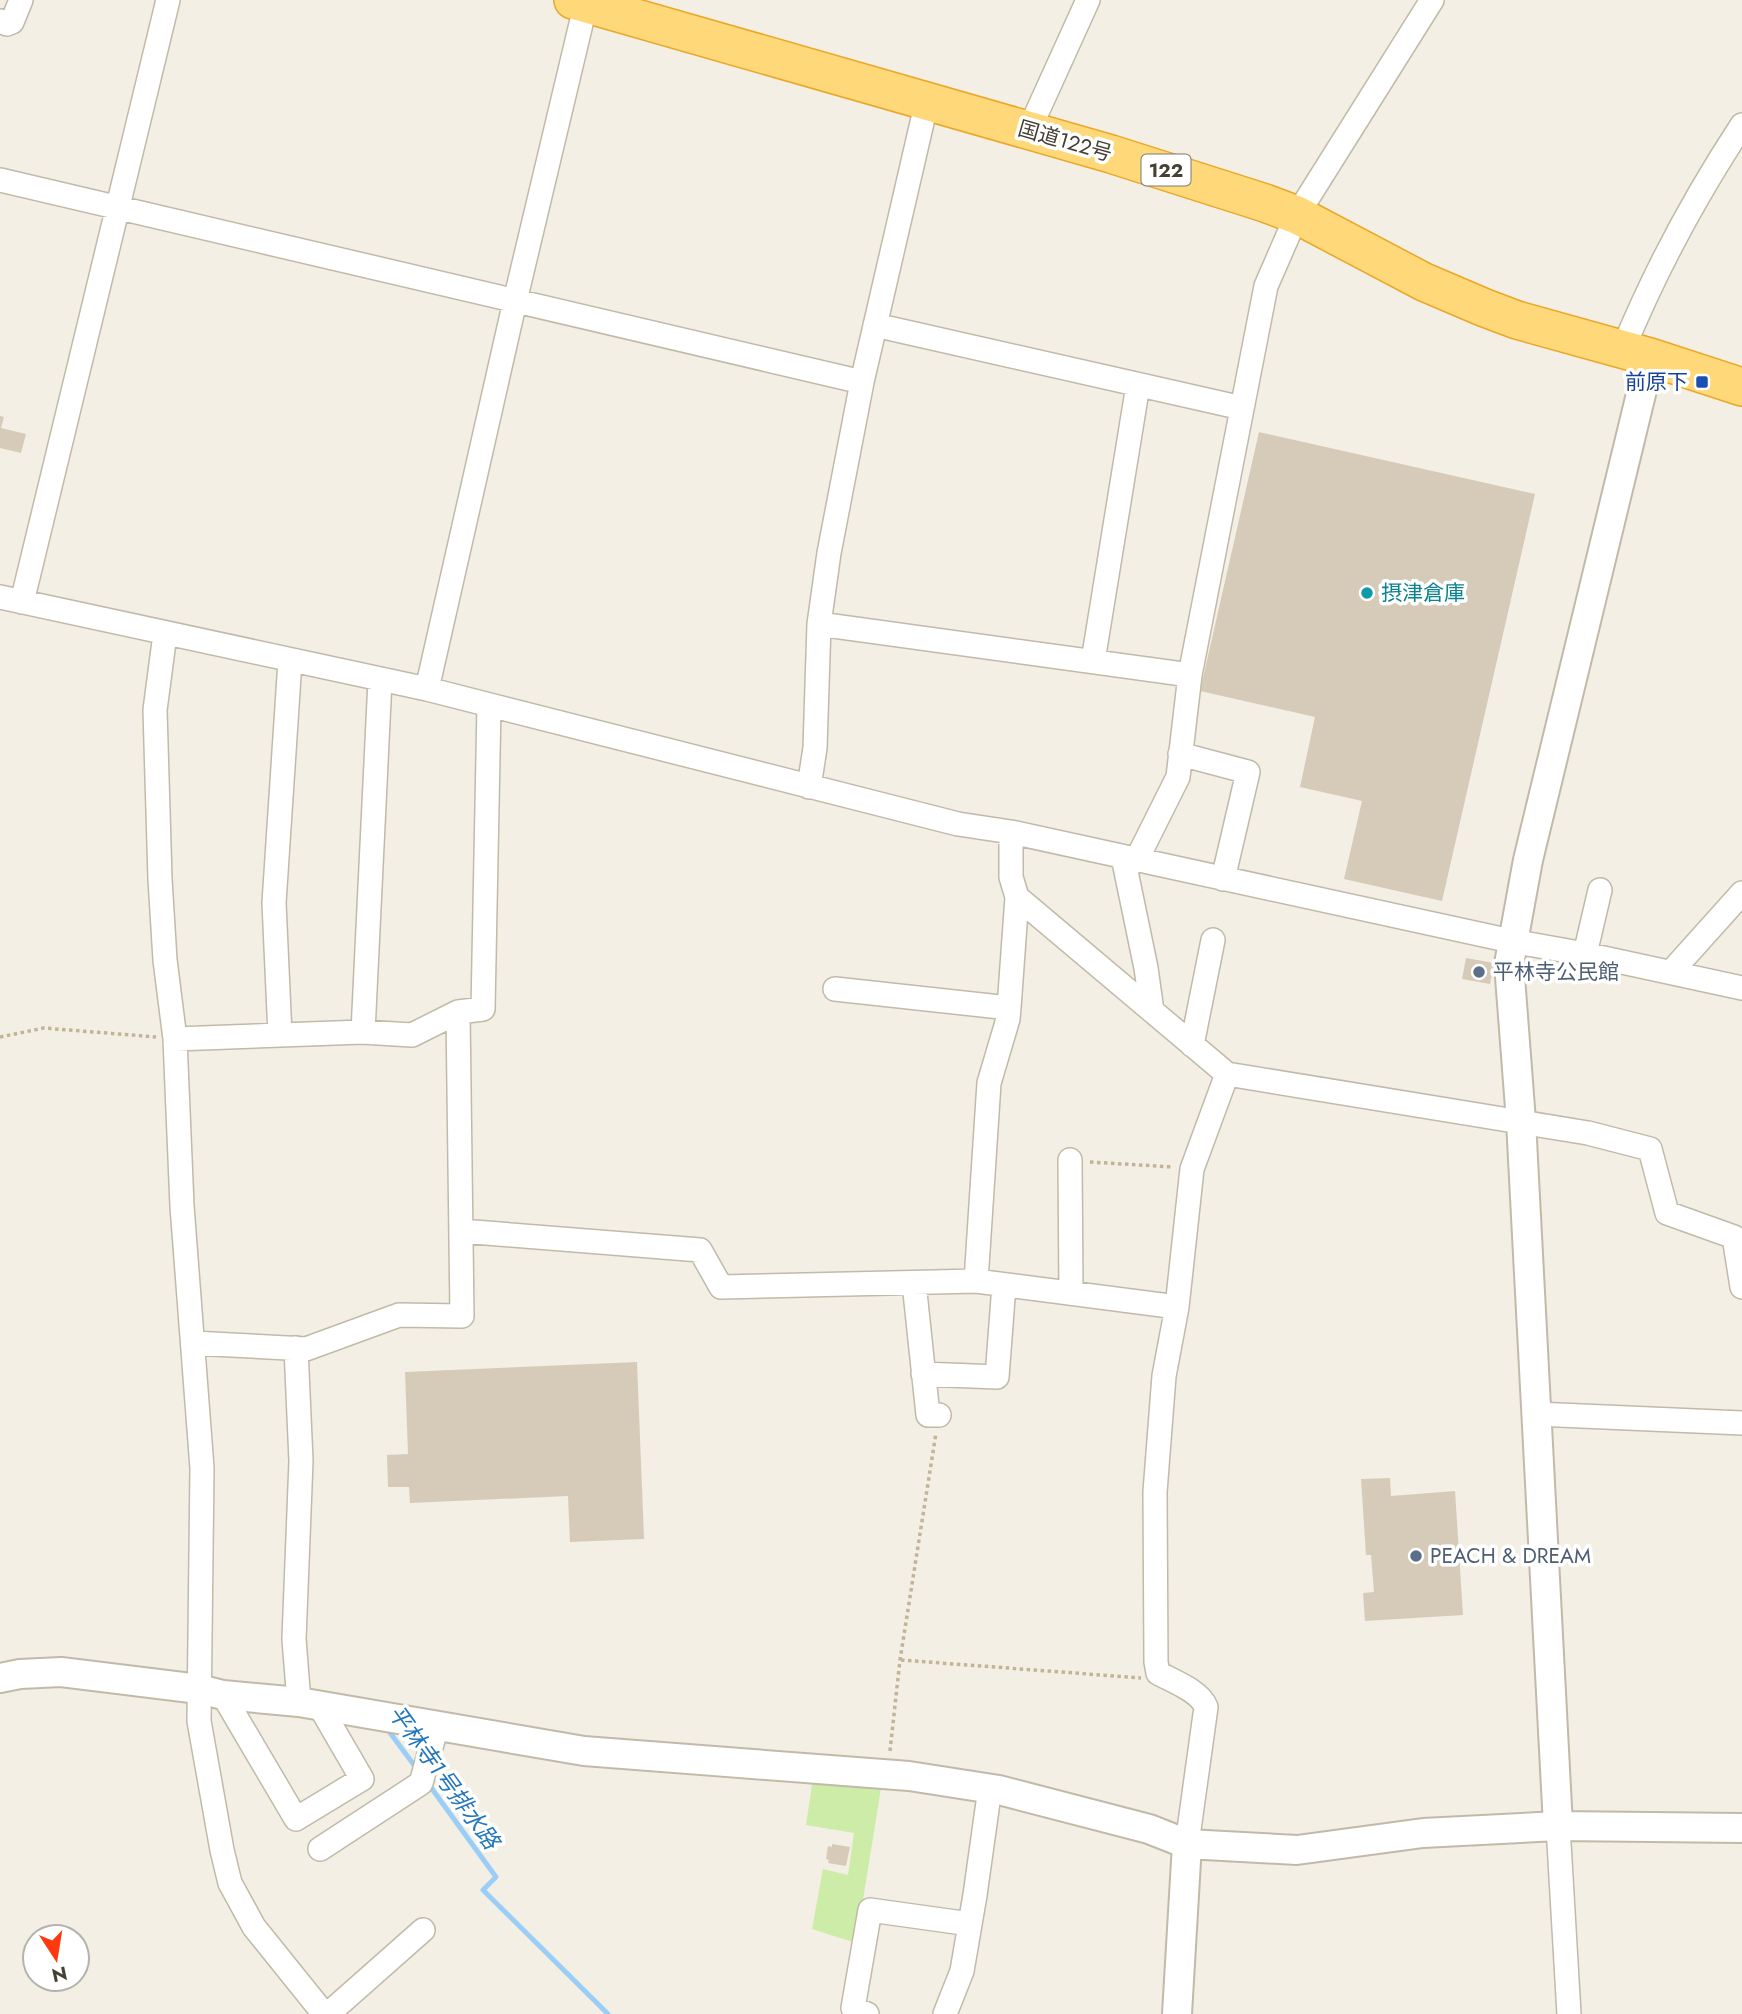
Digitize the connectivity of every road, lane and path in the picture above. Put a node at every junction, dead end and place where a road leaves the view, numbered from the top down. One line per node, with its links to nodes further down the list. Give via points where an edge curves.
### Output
1 (21, 0): 7 (street, via 12,22)
2 (168, 0): 12 (street)
3 (1088, 0): 10 (street)
4 (1433, 0): 13 (street)
5 (580, 2): 6 (highway, 国道122号 / 122); 14 (street)
6 (637, 9): 8 (highway, 国道122号 / 122)
7 (0, 20)
8 (927, 101): 10 (highway, 国道122号 / 122); 15 (street)
9 (1742, 125): 16 (street, via 1712,171 1640,307)
10 (1029, 130): 13 (highway, 国道122号 / 122)
11 (0, 180): 12 (street)
12 (117, 209): 14 (street); 21 (street)
13 (1297, 215): 16 (highway, 国道122号 / 122, via 1424,282 1485,308); 20 (street, via 1266,286)
14 (515, 301): 17 (street); 28 (street)
15 (875, 325): 17 (street); 18 (street)
16 (1637, 353): 19 (highway, 国道122号 / 122); 39 (street)
17 (862, 382): 22 (street)
18 (1139, 385): 20 (street); 25 (street)
19 (1742, 387)
20 (1242, 408): 26 (street)
21 (11, 599): 23 (street)
22 (819, 624): 25 (street); 31 (street, via 815,748)
23 (165, 634): 24 (street); 50 (street, via 155,710 160,879)
24 (290, 661): 27 (street); 48 (street, via 274,903)
25 (1093, 661): 26 (street)
26 (1190, 675): 30 (street)
27 (380, 680): 28 (street); 47 (street)
28 (427, 689): 29 (street)
29 (489, 705): 31 (street); 46 (street, via 483,1009)
30 (1180, 754): 33 (street, via 1178,777); 34 (street, via 1248,772)
31 (808, 787): 32 (street)
32 (1010, 832): 33 (street); 37 (street, via 1011,877)
33 (1130, 859): 34 (street); 45 (street)
34 (1223, 878): 39 (street)
35 (1600, 890): 40 (street)
36 (1742, 894): 41 (street)
37 (1017, 897): 44 (street); 45 (street)
38 (1213, 940): 51 (street)
39 (1511, 941): 40 (street); 53 (street)
40 (1585, 954): 41 (street)
41 (1672, 971): 42 (street)
42 (1742, 988)
43 (835, 989): 44 (street)
44 (1009, 1008): 57 (street, via 989,1083)
45 (1152, 1011): 51 (street)
46 (458, 1012): 47 (street, via 412,1035); 56 (street)
47 (363, 1032): 48 (street)
48 (279, 1035): 50 (street)
49 (0, 1037): 50 (path, via 44,1028)
50 (175, 1039): 63 (street, via 181,1206)
51 (1192, 1045): 52 (street)
52 (1227, 1074): 53 (street); 55 (street)
53 (1521, 1121): 60 (street, via 1650,1149 1667,1213 1734,1237); 66 (street)
54 (1070, 1160): 55 (path); 61 (street)
55 (1192, 1169): 62 (street)
56 (461, 1231): 58 (street, via 700,1250 720,1287); 64 (street, via 462,1316 399,1315 306,1349)
57 (976, 1281): 58 (street); 59 (street)
58 (914, 1283): 65 (street)
59 (1004, 1285): 61 (street); 65 (street, via 997,1377)
60 (1742, 1287)
61 (1071, 1293): 62 (street)
62 (1177, 1307): 70 (street, via 1164,1376 1155,1492 1156,1662)
63 (193, 1343): 64 (street); 72 (street)
64 (296, 1348): 73 (street, via 301,1461 294,1639)
65 (923, 1374): 67 (street, via 928,1415)
66 (1536, 1414): 68 (street); 77 (street)
67 (939, 1415): 69 (path)
68 (1742, 1423)
69 (900, 1660): 70 (path, via 1139,1678); 75 (path)
70 (1160, 1674): 79 (street, via 1192,1692 1206,1707)
71 (0, 1678): 72 (street, via 61,1672)
72 (211, 1692): 73 (street); 73 (street, via 296,1819 362,1779); 84 (street, via 199,1721 230,1883 254,1927)
73 (309, 1704): 74 (street)
74 (438, 1726): 75 (street, via 584,1751); 80 (street, via 421,1783)
75 (887, 1774): 76 (street)
76 (990, 1788): 79 (street, via 1149,1829); 81 (street)
77 (1558, 1826): 78 (street); 79 (street, via 1423,1833 1297,1850); 87 (street)
78 (1742, 1828)
79 (1187, 1844): 86 (street)
80 (320, 1849)
81 (970, 1924): 83 (street, via 870,1910); 85 (street, via 962,1971)
82 (423, 1930): 84 (street)
83 (857, 2012)
84 (326, 2014)
85 (945, 2014)
86 (1177, 2014)
87 (1569, 2014)

